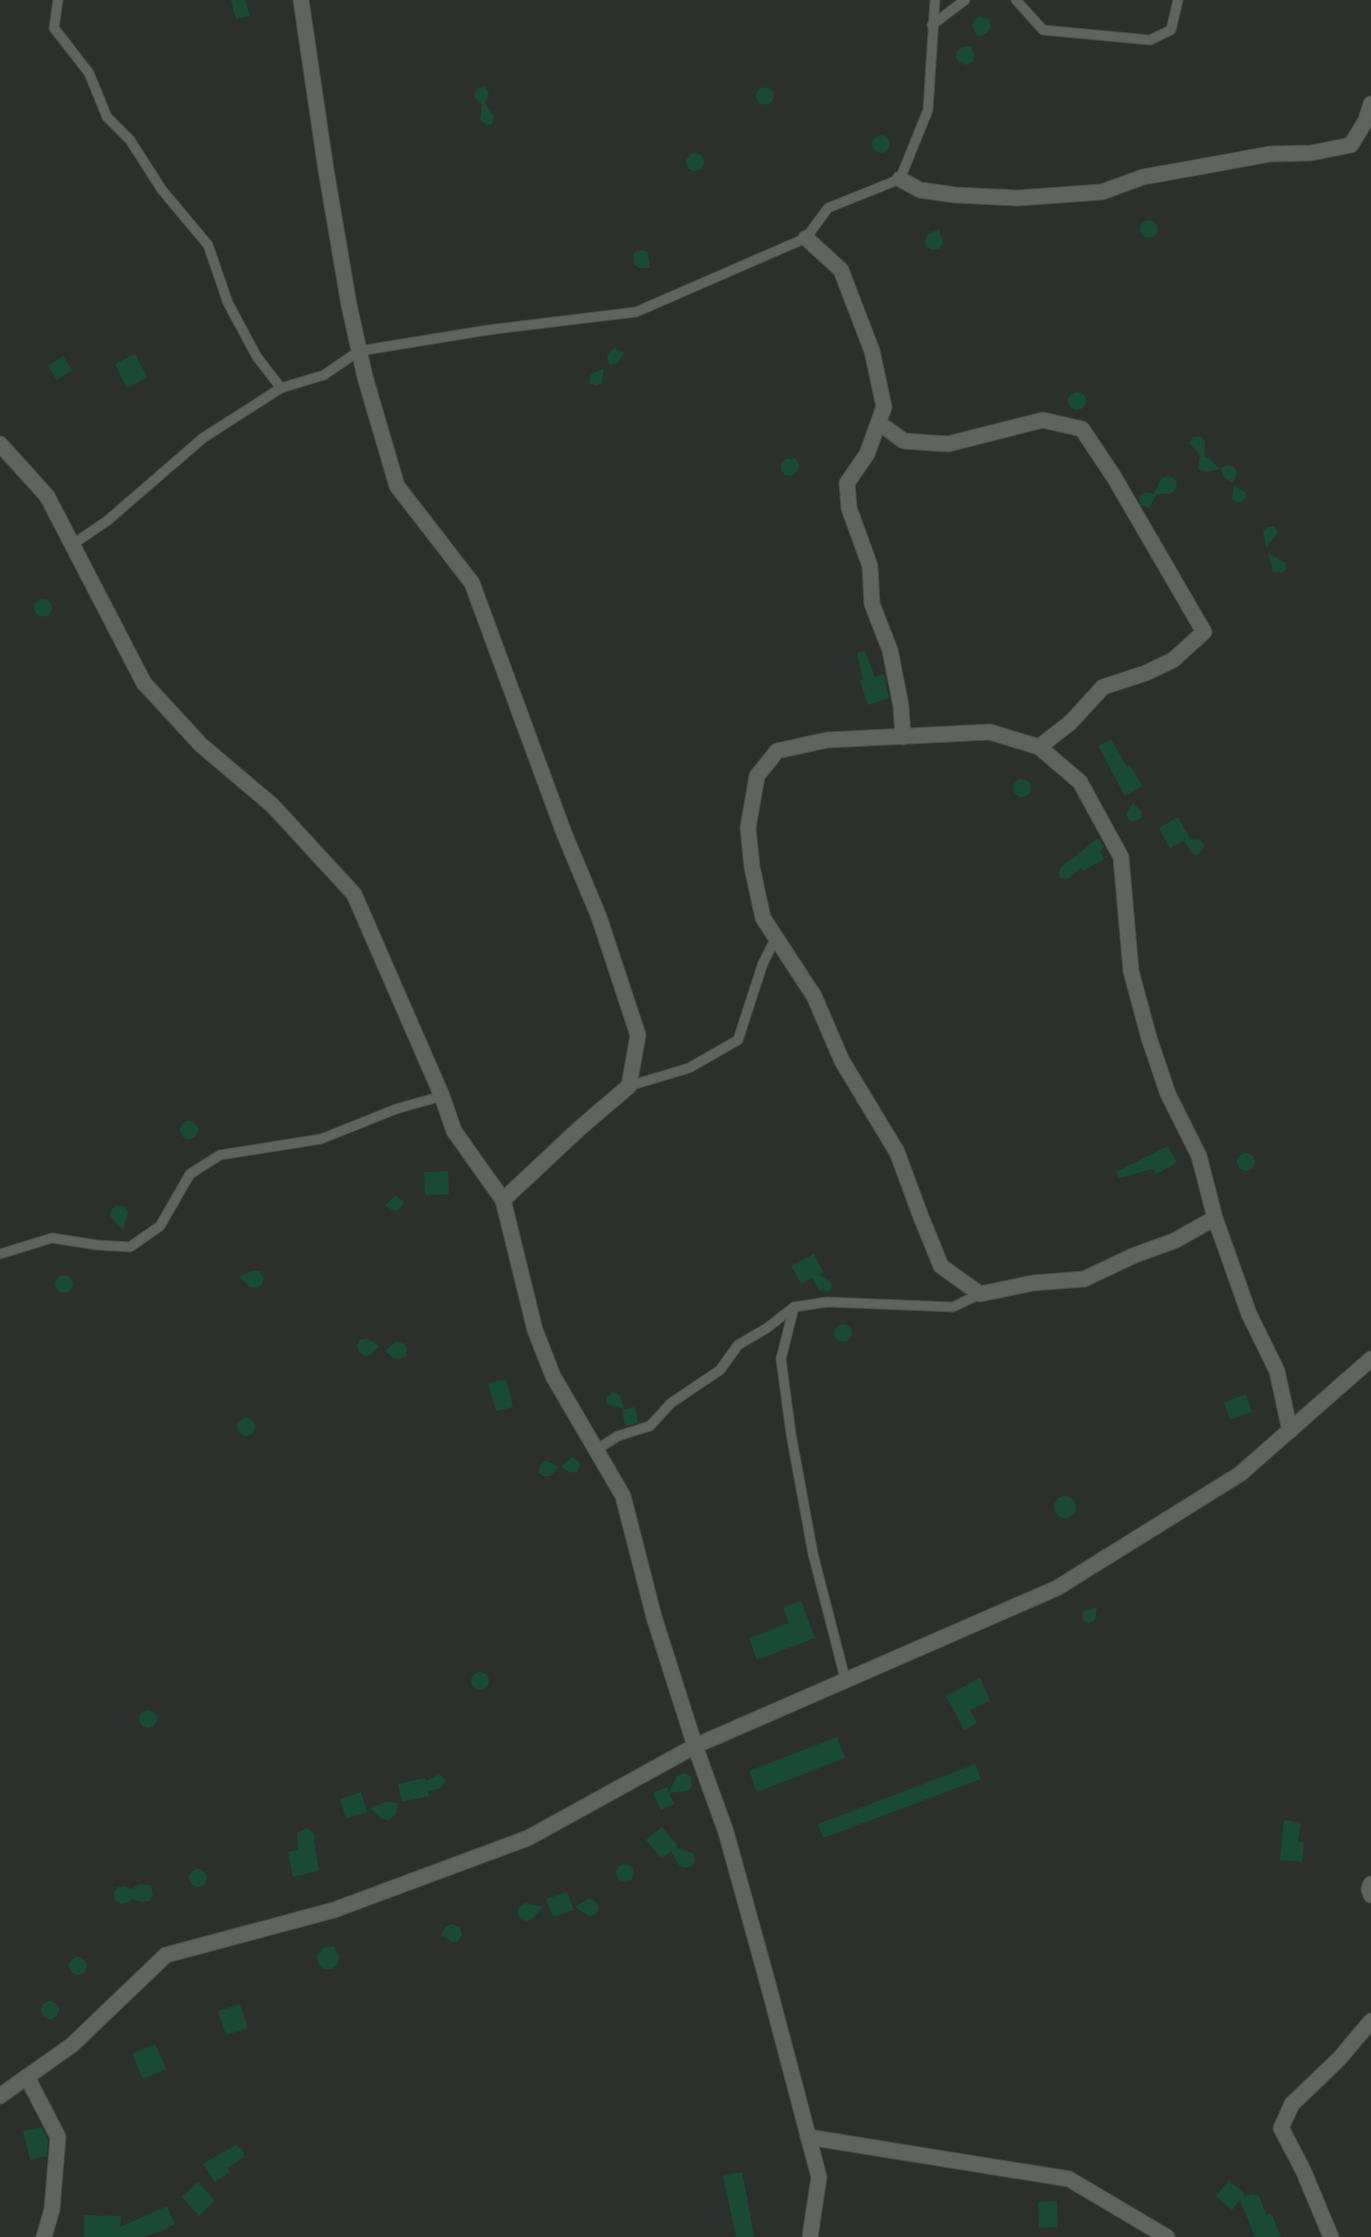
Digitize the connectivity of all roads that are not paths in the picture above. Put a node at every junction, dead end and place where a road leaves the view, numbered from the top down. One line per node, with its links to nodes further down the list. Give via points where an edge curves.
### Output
1 (58, 0): 12 (lane, via 54,28 90,73 107,117 130,140 162,190 208,246 228,303 257,357)
2 (302, 0): 11 (street, via 326,170)
3 (935, 0): 7 (lane)
4 (965, 0): 7 (lane)
5 (1016, 0): 6 (lane, via 1043,30 1150,40 1171,30)
6 (1178, 0)
7 (932, 26): 9 (lane, via 928,110)
8 (1371, 104): 9 (street, via 1351,145 1311,153 1270,154 1143,177 1102,192 1018,198 956,195 920,190)
9 (900, 179): 10 (lane, via 828,208)
10 (806, 238): 11 (lane, via 636,312); 13 (street, via 841,270 872,351 884,407)
11 (359, 351): 12 (lane, via 324,375); 19 (street, via 397,486 472,583 598,917 638,1035)
12 (281, 388): 15 (lane, via 203,438 107,521)
13 (879, 423): 16 (street, via 867,454 847,483 849,508 870,566 872,604 890,650); 17 (street, via 904,441 948,444 1043,420 1082,429 1204,632 1173,660 1102,687 1071,722)
14 (0, 444): 15 (street, via 47,496)
15 (73, 544): 20 (street, via 144,683 201,745 272,805 354,894)
16 (903, 737): 17 (street, via 990,732); 18 (street, via 827,740 777,751 757,776 748,828 752,867 763,918)
17 (1039, 747): 22 (street, via 1080,782 1121,857 1131,971 1168,1094 1199,1156)
18 (776, 938): 19 (lane, via 763,963 738,1040 689,1068); 24 (street, via 814,996 842,1061 897,1152 941,1266)
19 (629, 1086): 21 (street)
20 (442, 1096): 21 (street, via 454,1131); 23 (lane, via 396,1109 321,1139 220,1155 190,1174 160,1226 130,1247 52,1238)
21 (503, 1200): 28 (street, via 535,1330 553,1377)
22 (1215, 1218): 24 (street, via 1174,1241 1084,1279 1033,1283); 27 (street, via 1249,1314 1277,1371)
23 (0, 1254)
24 (980, 1294): 25 (lane, via 953,1307 827,1302)
25 (794, 1307): 28 (lane, via 738,1345 720,1370 671,1402 650,1426 618,1436); 29 (lane, via 781,1359 791,1434 813,1554)
26 (1371, 1359): 27 (street)
27 (1290, 1431): 29 (street, via 1240,1474 1057,1588)
28 (596, 1450): 30 (street, via 623,1496 654,1617)
29 (846, 1682): 30 (street)
30 (695, 1746): 34 (street, via 528,1838 334,1910 166,1955 72,2045); 36 (street, via 729,1843)
31 (1371, 1884): 32 (street)
32 (1371, 1895)
33 (1371, 2021): 40 (street, via 1339,2059 1292,2104 1281,2128)
34 (27, 2077): 35 (street); 37 (street, via 58,2137 52,2209)
35 (0, 2096)
36 (808, 2137): 38 (street, via 819,2177); 39 (street, via 1069,2179)
37 (44, 2237)
38 (810, 2237)
39 (1167, 2237)
40 (1331, 2237)

